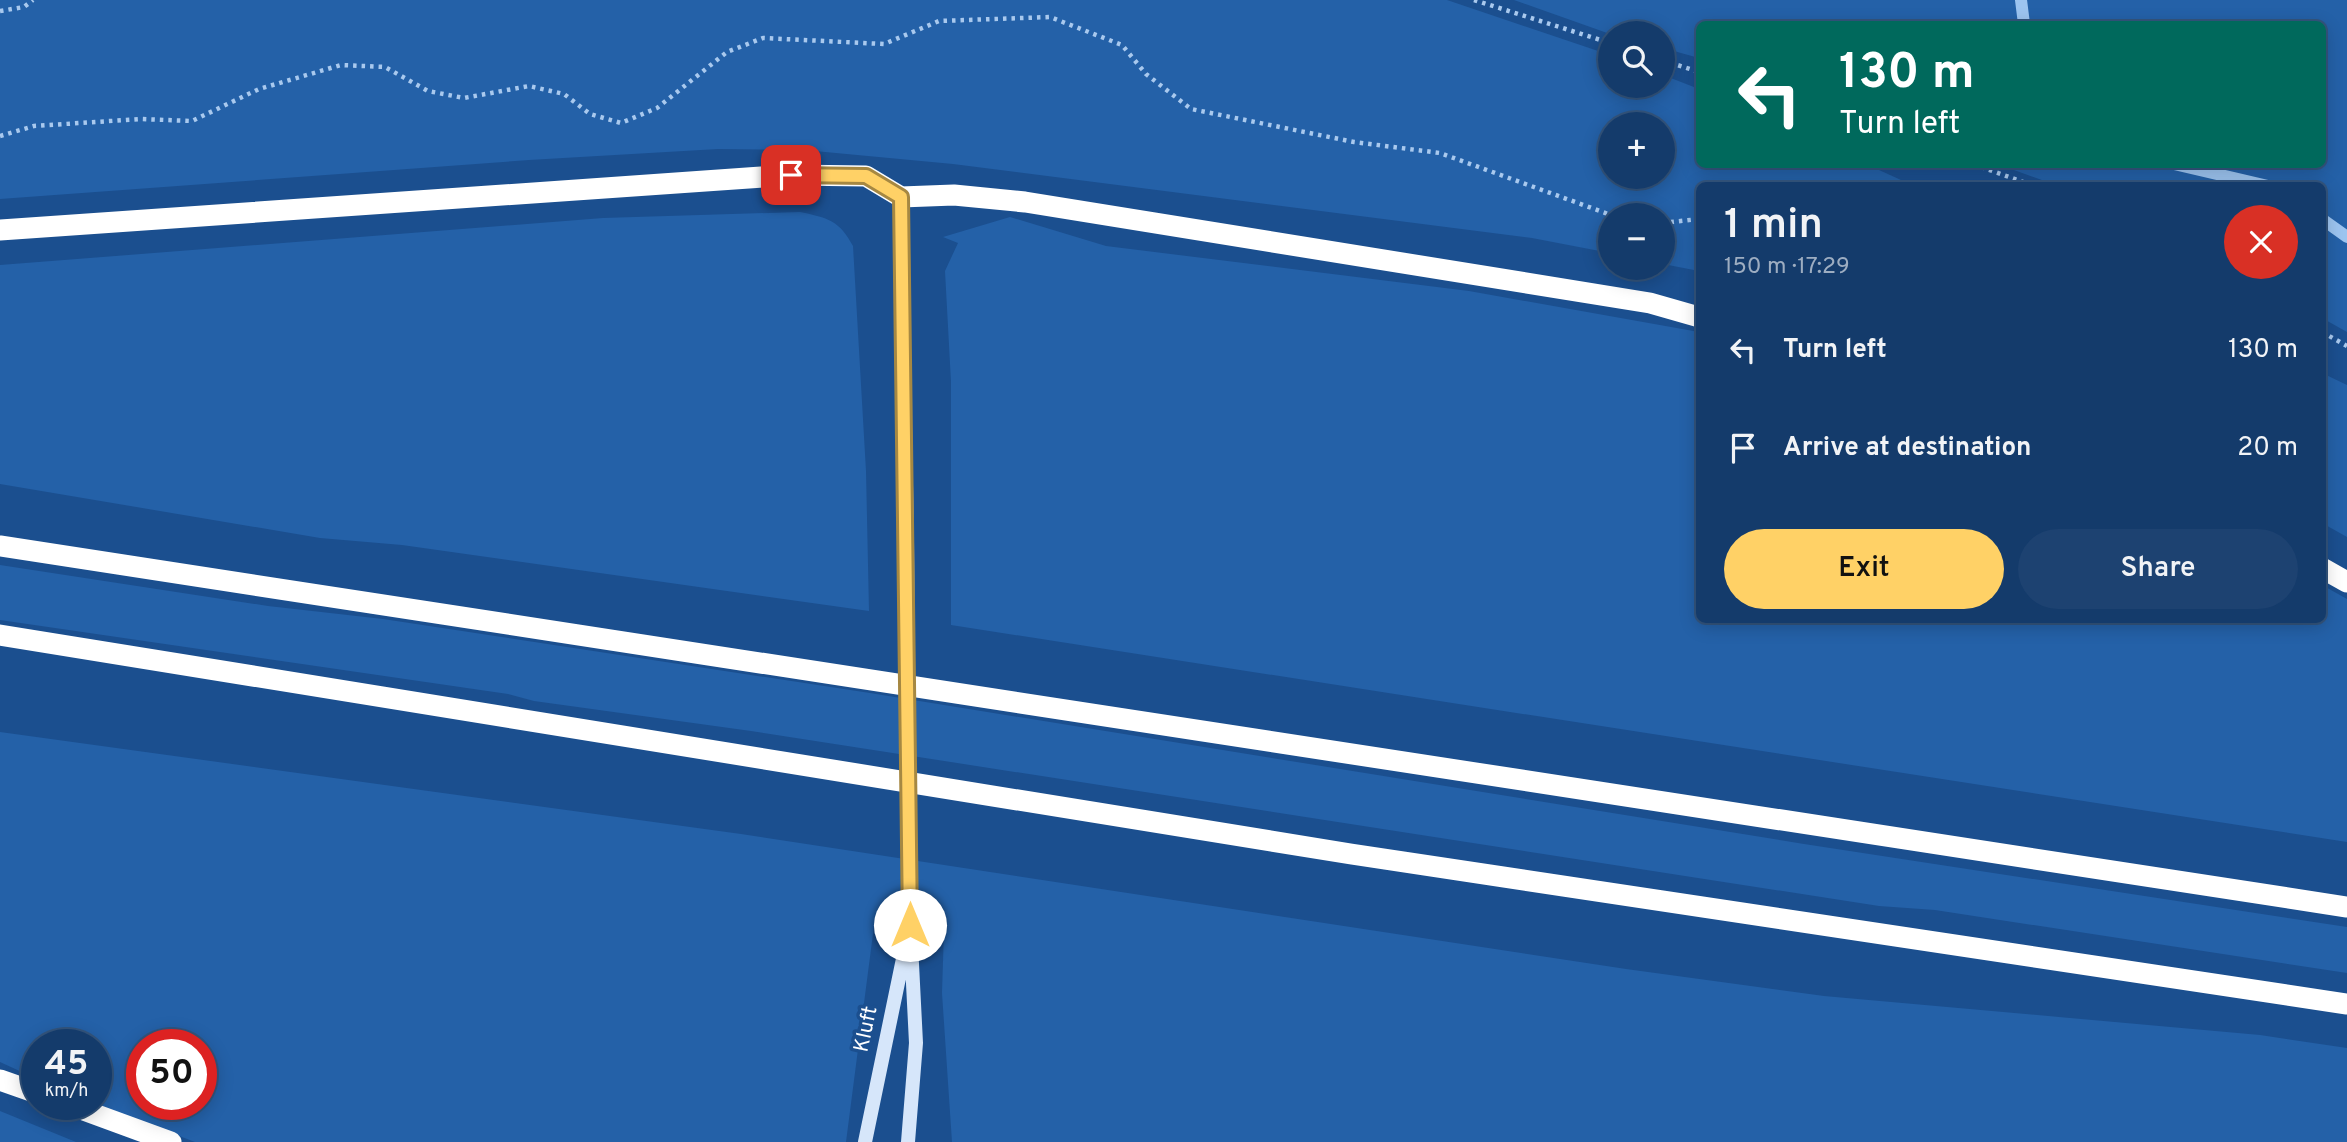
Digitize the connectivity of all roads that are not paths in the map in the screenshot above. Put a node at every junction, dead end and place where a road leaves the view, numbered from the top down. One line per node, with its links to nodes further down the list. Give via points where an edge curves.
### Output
1 (901, 197): 2 (highway, via 866,176 791,175); 3 (highway, via 954,195 1025,202 1650,303); 11 (main road, Kluft, bridge)
2 (0, 230)
3 (1696, 316)
4 (0, 546): 10 (highway)
5 (2326, 570): 6 (highway)
6 (2347, 582)
7 (0, 635): 8 (highway)
8 (40, 642): 9 (highway); 12 (highway, via 1351,855)
9 (0, 643)
10 (2347, 907)
11 (910, 925): 17 (main road, Kluft); 18 (main road, Kluft, via 916,1043)
12 (2347, 1004)
13 (0, 1080): 14 (highway)
14 (21, 1087)
15 (111, 1120): 16 (highway)
16 (171, 1142)
17 (865, 1142)
18 (908, 1142)

